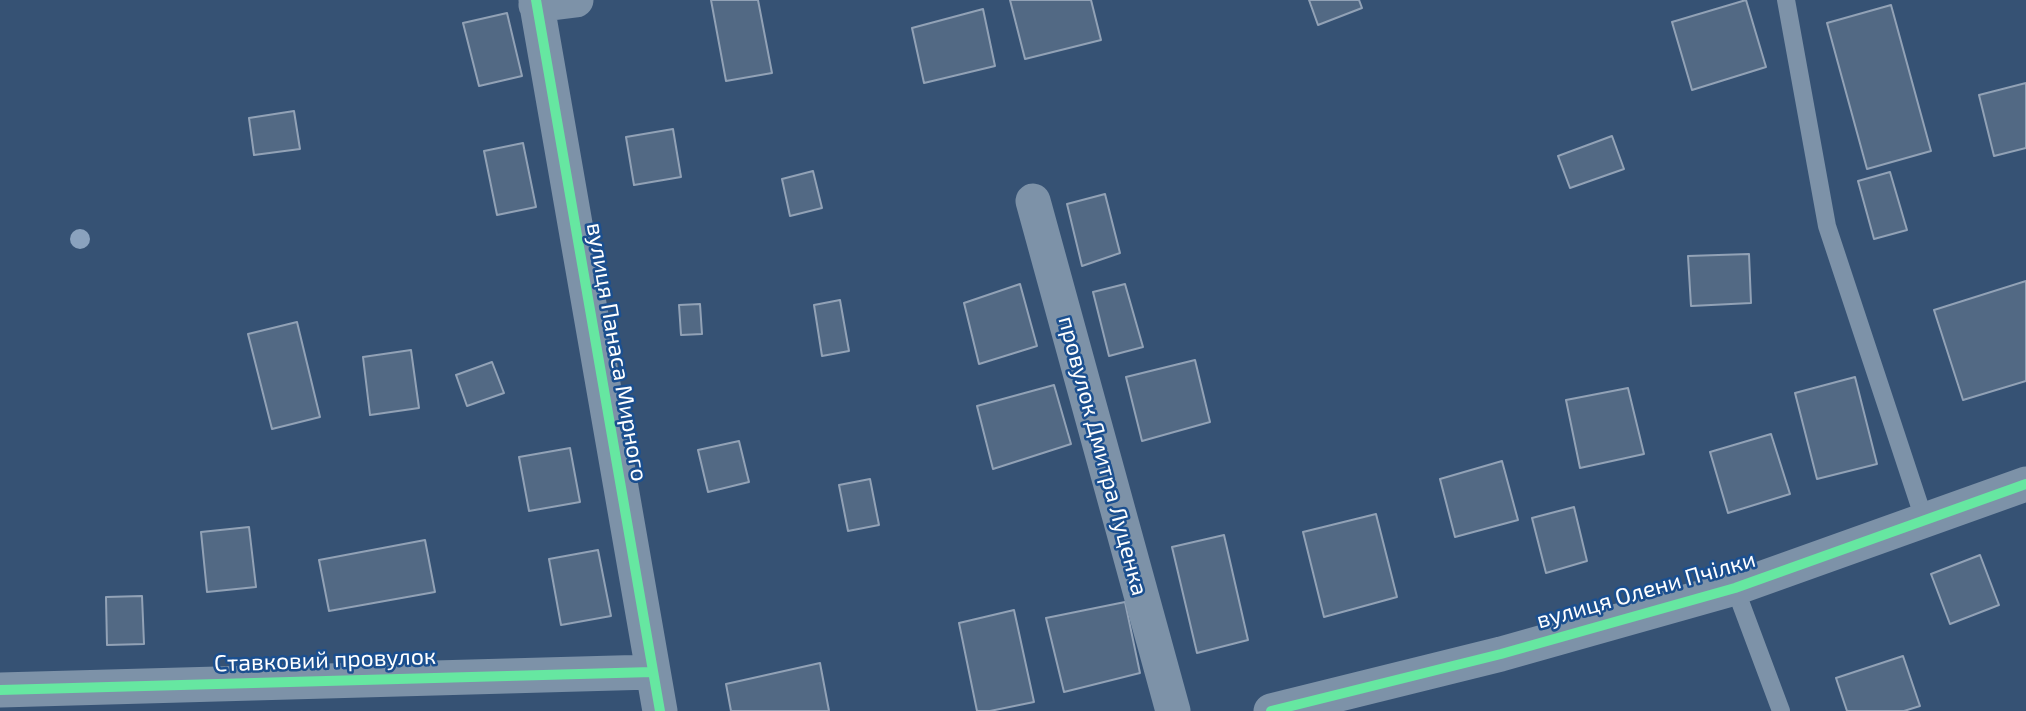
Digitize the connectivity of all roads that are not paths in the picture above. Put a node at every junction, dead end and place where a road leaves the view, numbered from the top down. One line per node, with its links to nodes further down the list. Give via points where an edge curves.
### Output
1 (576, 0): 3 (street)
2 (1786, 0): 6 (lane, via 1828,226)
3 (536, 3): 8 (street, вулиця Панаса Мирного)
4 (1033, 201): 11 (street, провулок Дмитра Луценка)
5 (2026, 484): 6 (street, вулиця Олени Пчілки)
6 (1924, 520): 7 (street, вулиця Олени Пчілки)
7 (1735, 588): 12 (street, вулиця Олени Пчілки, via 1501,654); 13 (lane)
8 (652, 672): 9 (street, Ставковий провулок); 10 (street, вулиця Панаса Мирного)
9 (0, 690)
10 (660, 711)
11 (1173, 711)
12 (1271, 711)
13 (1781, 711)

